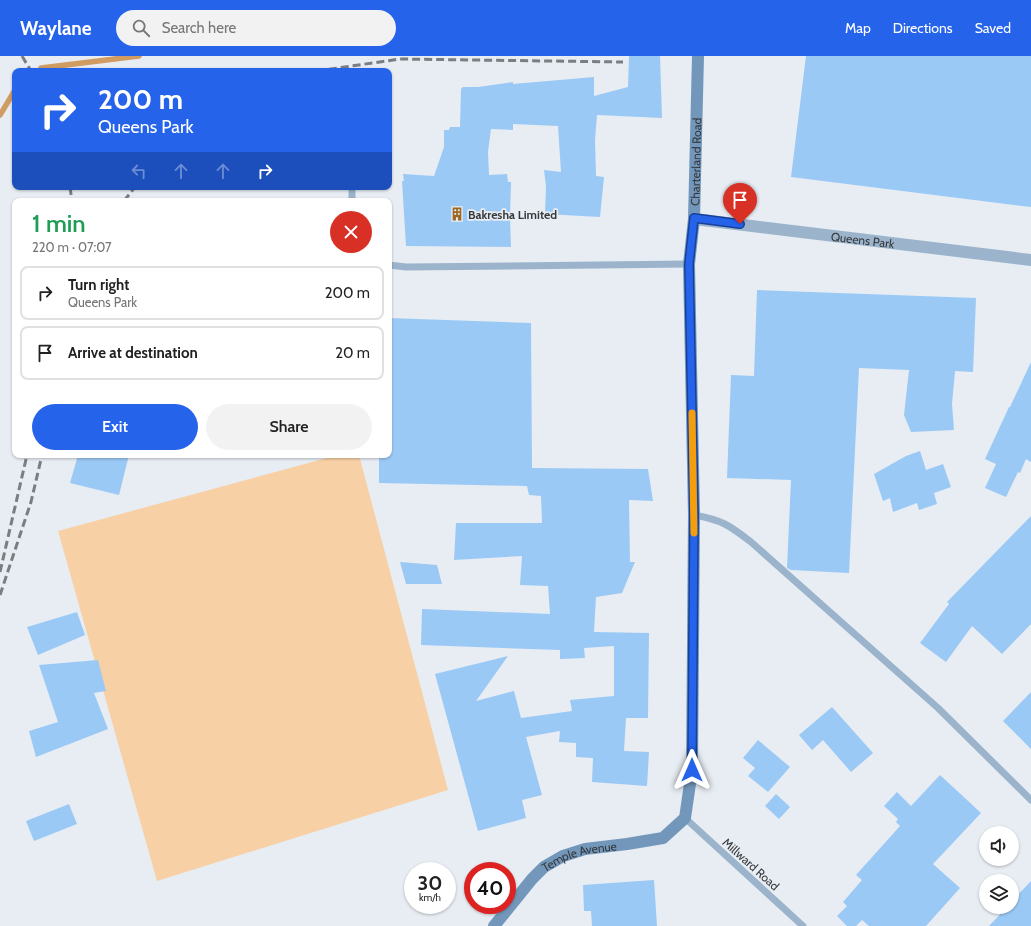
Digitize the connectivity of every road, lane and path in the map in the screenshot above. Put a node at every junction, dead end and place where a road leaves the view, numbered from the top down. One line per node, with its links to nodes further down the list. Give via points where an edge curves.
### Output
1 (698, 56): 2 (street, Charterland Road)
2 (694, 218): 3 (street, Queens Park); 4 (street, Charterland Road)
3 (1031, 260)
4 (689, 264): 5 (lane); 6 (street, Charterland Road)
5 (392, 265)
6 (694, 515): 7 (lane, via 715,519 730,526 751,542 938,708); 8 (street, Charterland Road, via 692,770)
7 (1031, 800)
8 (684, 818): 9 (street, Temple Avenue, via 663,838 585,849 562,856 544,867 532,879); 10 (lane, Millward Road)
9 (494, 926)
10 (803, 926)

